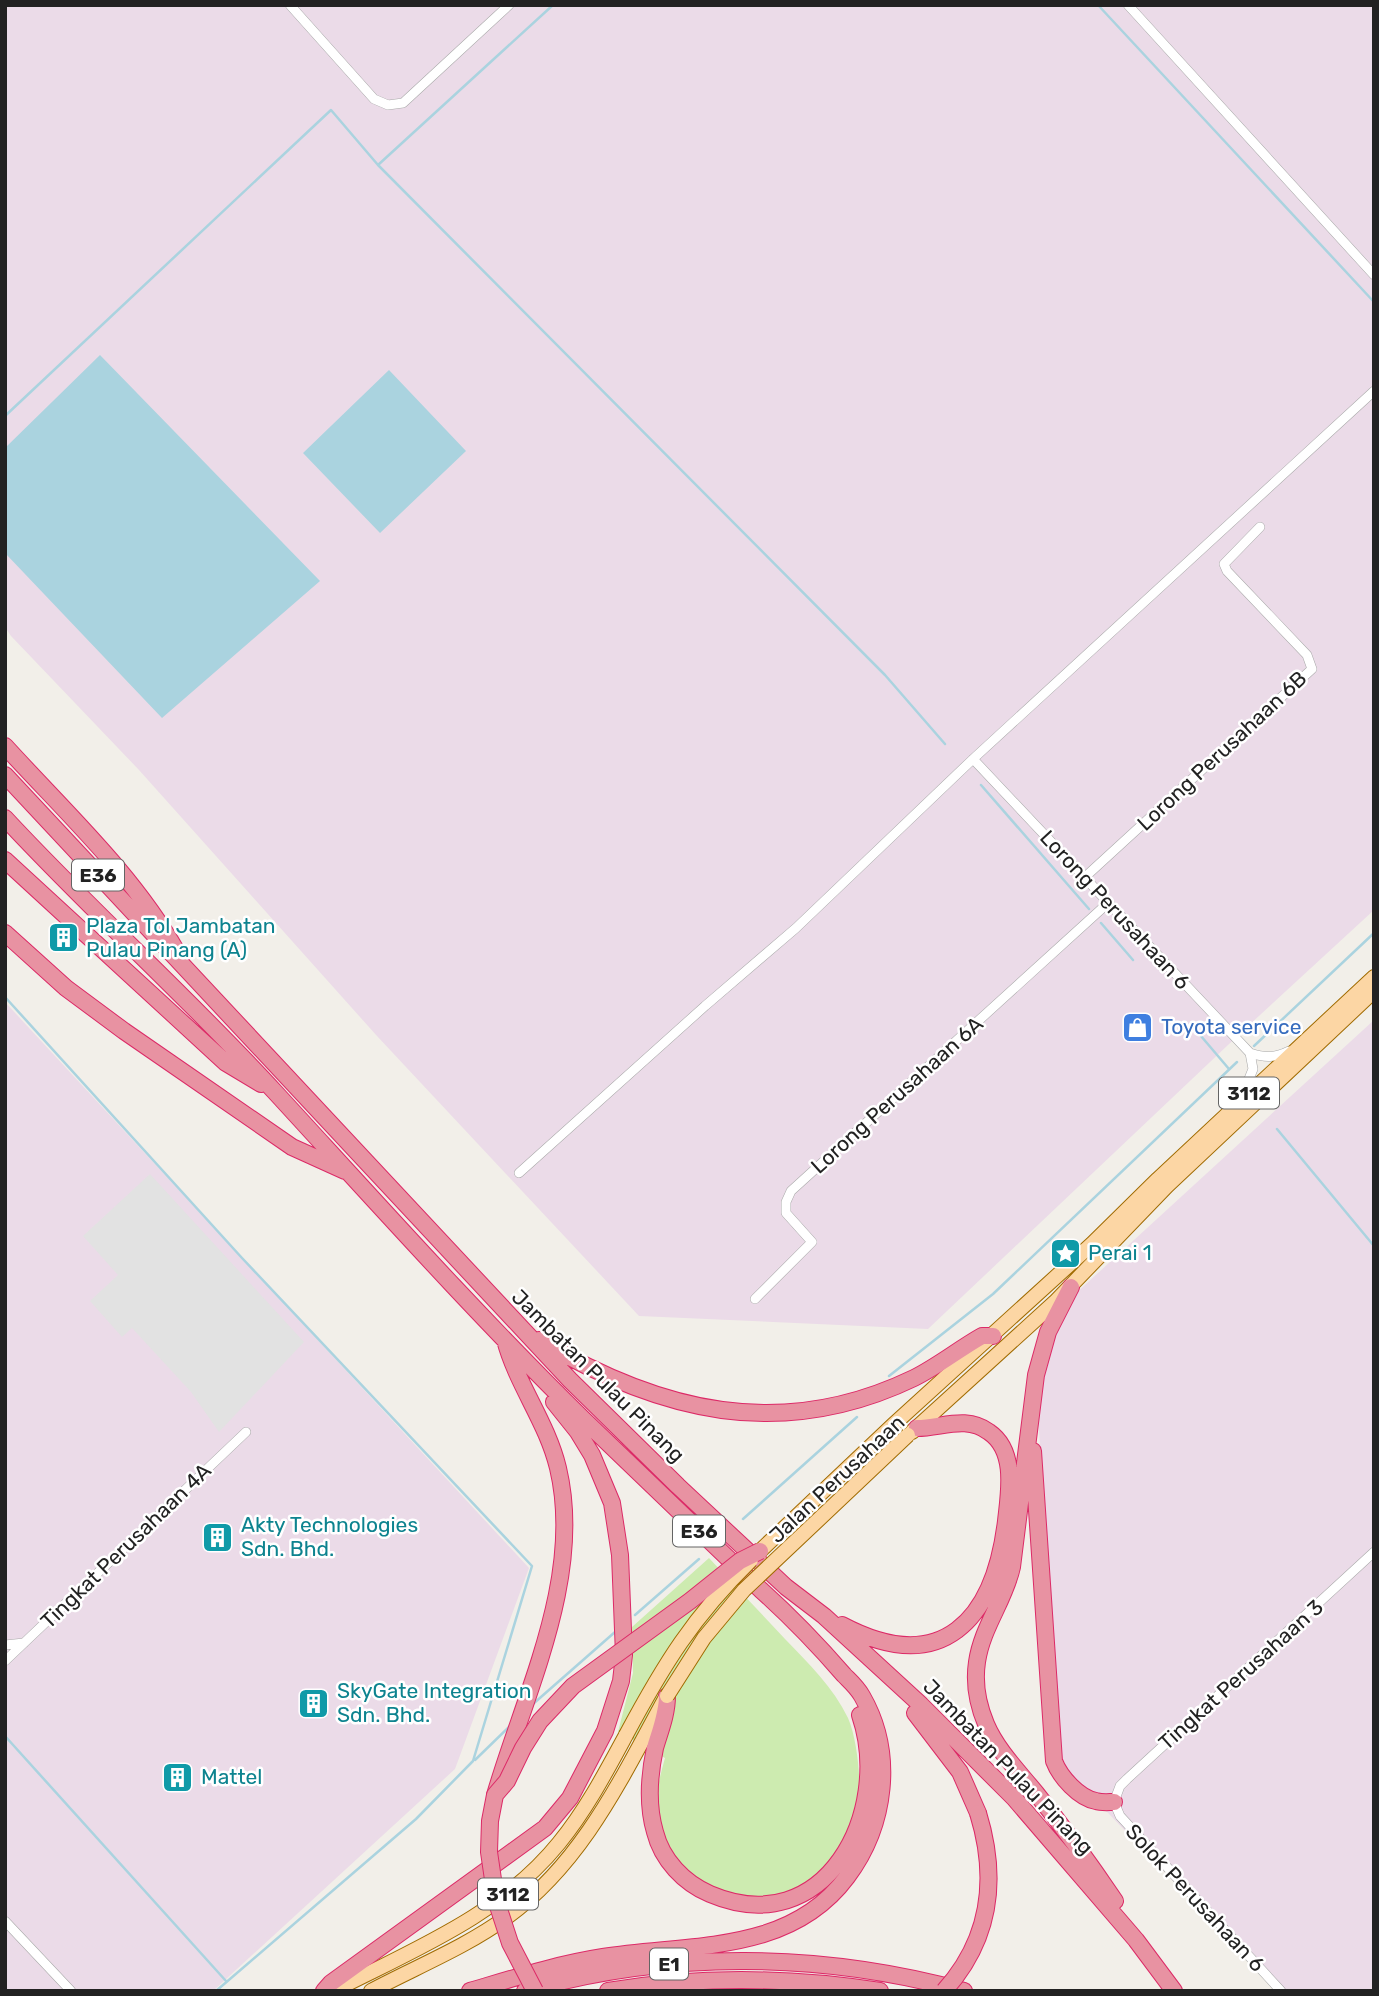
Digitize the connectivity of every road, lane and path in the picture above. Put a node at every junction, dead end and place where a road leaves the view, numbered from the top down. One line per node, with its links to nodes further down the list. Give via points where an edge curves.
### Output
1 (290, 5): 2 (street, via 374,99 388,105 403,103)
2 (509, 5)
3 (1128, 5): 4 (street)
4 (1374, 275)
5 (1374, 391): 8 (street)
6 (1260, 527): 14 (street, Lorong Perusahaan 6B, via 1224,564 1307,655 1312,669)
7 (5, 746): 17 (highway, via 138,893)
8 (973, 759): 14 (street, Lorong Perusahaan 6); 25 (street, via 796,928)
9 (5, 775): 17 (highway, Jambatan Pulau Pinang / E36)
10 (5, 818): 12 (highway, Jambatan Pulau Pinang / E36)
11 (5, 826): 12 (highway)
12 (20, 834): 22 (highway, Jambatan Pulau Pinang / E36)
13 (5, 860): 22 (highway, Jambatan Pulau Pinang / E36, via 226,1063)
14 (1085, 877): 15 (street, Lorong Perusahaan 6)
15 (1108, 903): 21 (street, Lorong Perusahaan 6); 27 (street, Lorong Perusahaan 6A, via 791,1191 786,1213 812,1242)
16 (5, 933): 24 (highway, via 66,988 124,1031 292,1147)
17 (191, 975): 28 (highway, Jambatan Pulau Pinang / E36)
18 (1374, 978): 20 (main road, Jalan Perusahaan / 3112)
19 (1374, 991): 26 (main road, Jalan Perusahaan / 3112, via 1167,1186)
20 (1301, 1045): 21 (street, via 1277,1057); 23 (main road, Jalan Perusahaan / 3112)
21 (1250, 1053): 23 (street, via 1253,1069)
22 (275, 1092): 24 (highway, Jambatan Pulau Pinang / E36)
23 (1239, 1102): 29 (main road, Jalan Perusahaan / 3112)
24 (350, 1173): 30 (highway, Jambatan Pulau Pinang / E36)
25 (519, 1173)
26 (1071, 1287): 32 (highway, via 1043,1347); 33 (main road, Jalan Perusahaan / 3112)
27 (755, 1299)
28 (522, 1330): 29 (highway, via 575,1362 628,1386 681,1403 760,1413 810,1411 870,1396 925,1373 982,1336); 37 (highway, Jambatan Pulau Pinang / E36, via 677,1486)
29 (993, 1336): 35 (main road, Jalan Perusahaan / 3112)
30 (504, 1338): 31 (highway, Jambatan Pulau Pinang / E36); 44 (highway, via 510,1360 548,1435 564,1502 565,1533 558,1590)
31 (554, 1390): 41 (highway, Jambatan Pulau Pinang / E36, via 799,1624); 49 (highway, via 556,1406 599,1468 617,1527 624,1655 610,1718 570,1798 545,1828)
32 (1029, 1424): 45 (highway, via 1054,1761 1082,1795); 47 (highway, via 1012,1567 979,1650 978,1695 990,1732 1095,1871)
33 (913, 1431): 37 (highway, via 954,1422 976,1425 993,1435 1003,1450 1009,1476 1005,1526 986,1595 966,1623 942,1639 922,1644 876,1640); 43 (main road, Jalan Perusahaan / 3112, bridge, via 744,1590 704,1637)
34 (246, 1432): 38 (street, Tingkat Perusahaan 4A)
35 (760, 1551): 44 (highway, bridge, via 740,1561 573,1686 536,1727); 50 (main road, Jalan Perusahaan / 3112, bridge, via 690,1626 578,1818 521,1884 444,1934)
36 (1374, 1552): 45 (street, Tingkat Perusahaan 3, via 1127,1779)
37 (824, 1616): 42 (highway, Jambatan Pulau Pinang / E36)
38 (25, 1643): 39 (street); 40 (street, Tingkat Perusahaan 4A)
39 (5, 1645)
40 (5, 1661)
41 (842, 1673): 43 (highway, via 864,1730 868,1755 862,1814 848,1849 825,1878 779,1902 744,1904 713,1895 687,1880 664,1855 650,1805 652,1765); 52 (highway, Jambatan Pulau Pinang, via 858,1688 868,1707 879,1743 882,1787 865,1849 827,1899 792,1923 750,1940 587,1959)
42 (887, 1674): 47 (highway, Jambatan Pulau Pinang / E36, via 1014,1798); 57 (highway, bridge, via 968,1786 989,1866 986,1911 967,1960)
43 (667, 1696): 51 (main road, Jalan Perusahaan / 3112, via 586,1836 547,1883 496,1924)
44 (495, 1795): 54 (highway, bridge, via 489,1852 496,1900 510,1943)
45 (1114, 1802): 60 (street, Solok Perusahaan 6, via 1120,1816)
46 (5, 1921): 48 (street)
47 (1136, 1940): 59 (highway, Jambatan Pulau Pinang / E36)
48 (71, 1991)
49 (324, 1991)
50 (333, 1991)
51 (371, 1991)
52 (470, 1991)
53 (525, 1991): 58 (highway, E1, via 623,1969 731,1961 828,1966)
54 (536, 1991)
55 (608, 1991): 56 (highway, E1, via 733,1979)
56 (880, 1991)
57 (944, 1991)
58 (964, 1991)
59 (1174, 1991)
60 (1281, 1991)

